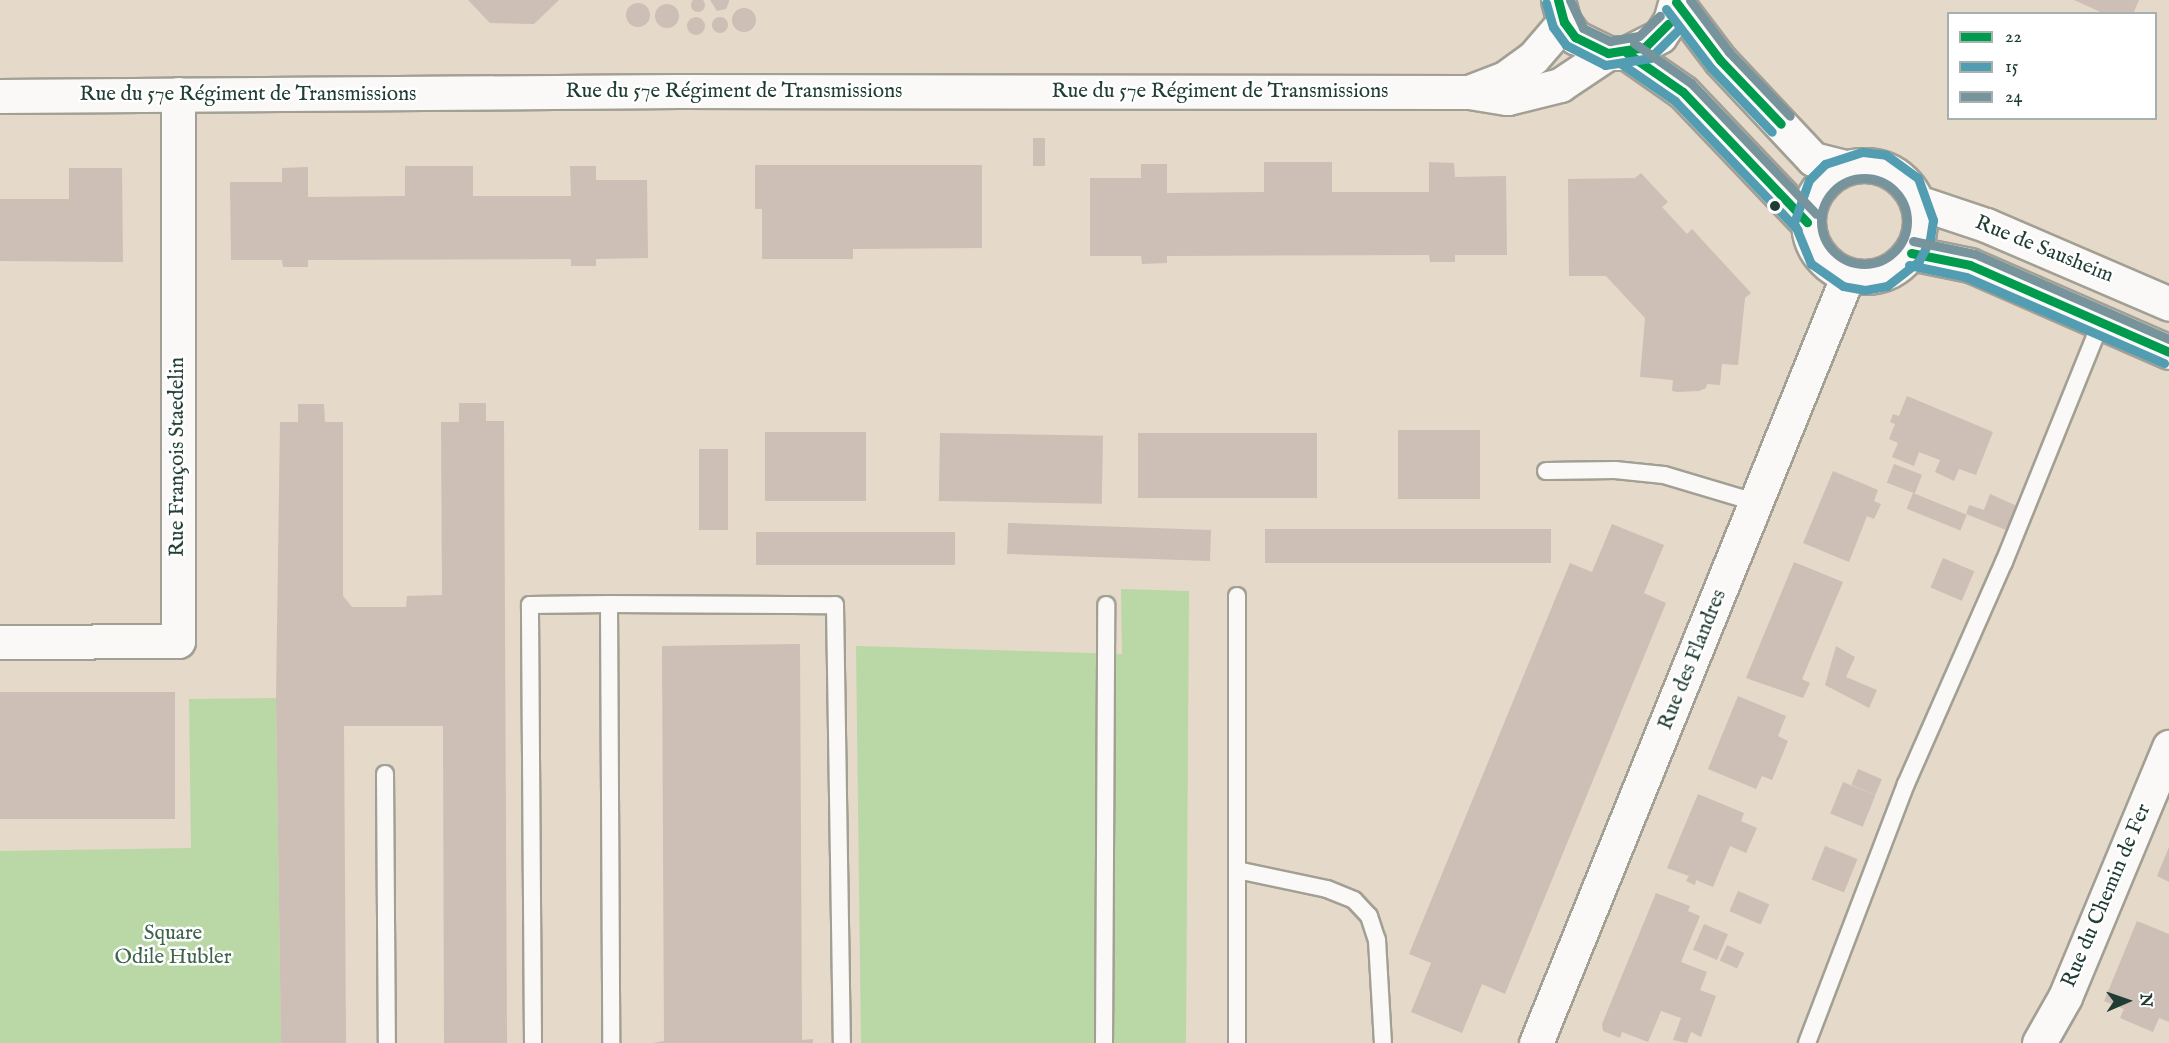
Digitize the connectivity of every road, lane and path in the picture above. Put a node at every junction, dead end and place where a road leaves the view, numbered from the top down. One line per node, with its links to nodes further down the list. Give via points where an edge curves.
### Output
1 (1676, 1): 3 (main road, Rue du 57e Régiment de Transmissions, via 1660,36); 7 (main road, via 1720,60 1813,159)
2 (1561, 11): 3 (main road, via 1575,37); 4 (main road, Rue du 57e Régiment de Transmissions, via 1533,57 1505,78)
3 (1618, 53): 4 (main road, Rue du 57e Régiment de Transmissions, via 1560,85 1534,94 1508,98); 9 (main road, via 1683,92)
4 (1469, 92): 5 (main road, Rue du 57e Régiment de Transmissions)
5 (178, 94): 6 (main road, Rue du 57e Régiment de Transmissions); 20 (main road, Rue François Staedelin, via 178,641)
6 (0, 96)
7 (1846, 167): 8 (main road, via 1881,166 1910,186); 9 (main road, via 1817,188)
8 (1917, 202): 10 (main road, via 1921,220); 12 (main road, Rue de Sausheim, via 1986,225)
9 (1808, 222): 11 (main road, via 1819,255)
10 (1911, 253): 11 (main road, via 1882,275); 13 (main road, Rue de Sausheim, via 1970,265)
11 (1848, 275): 16 (main road, Rue des Flandres)
12 (2169, 304)
13 (2101, 322): 14 (main road, Rue de Sausheim); 33 (lane, via 2004,562 1906,784)
14 (2169, 352)
15 (1546, 471): 16 (lane, via 1615,470 1664,475)
16 (1758, 503): 32 (main road, Rue des Flandres)
17 (1237, 596): 23 (lane)
18 (609, 604): 26 (lane, via 530,605); 27 (lane); 28 (lane, via 835,606)
19 (1106, 605): 29 (lane)
20 (0, 642)
21 (2169, 747): 24 (main road, Rue du Chemin de Fer, via 2065,997)
22 (385, 774): 25 (lane)
23 (1237, 870): 30 (lane); 31 (lane, via 1327,889 1354,900 1369,916 1377,940)
24 (2040, 1042)
25 (387, 1043)
26 (532, 1043)
27 (611, 1043)
28 (842, 1043)
29 (1104, 1043)
30 (1237, 1043)
31 (1383, 1043)
32 (1536, 1043)
33 (1807, 1043)

